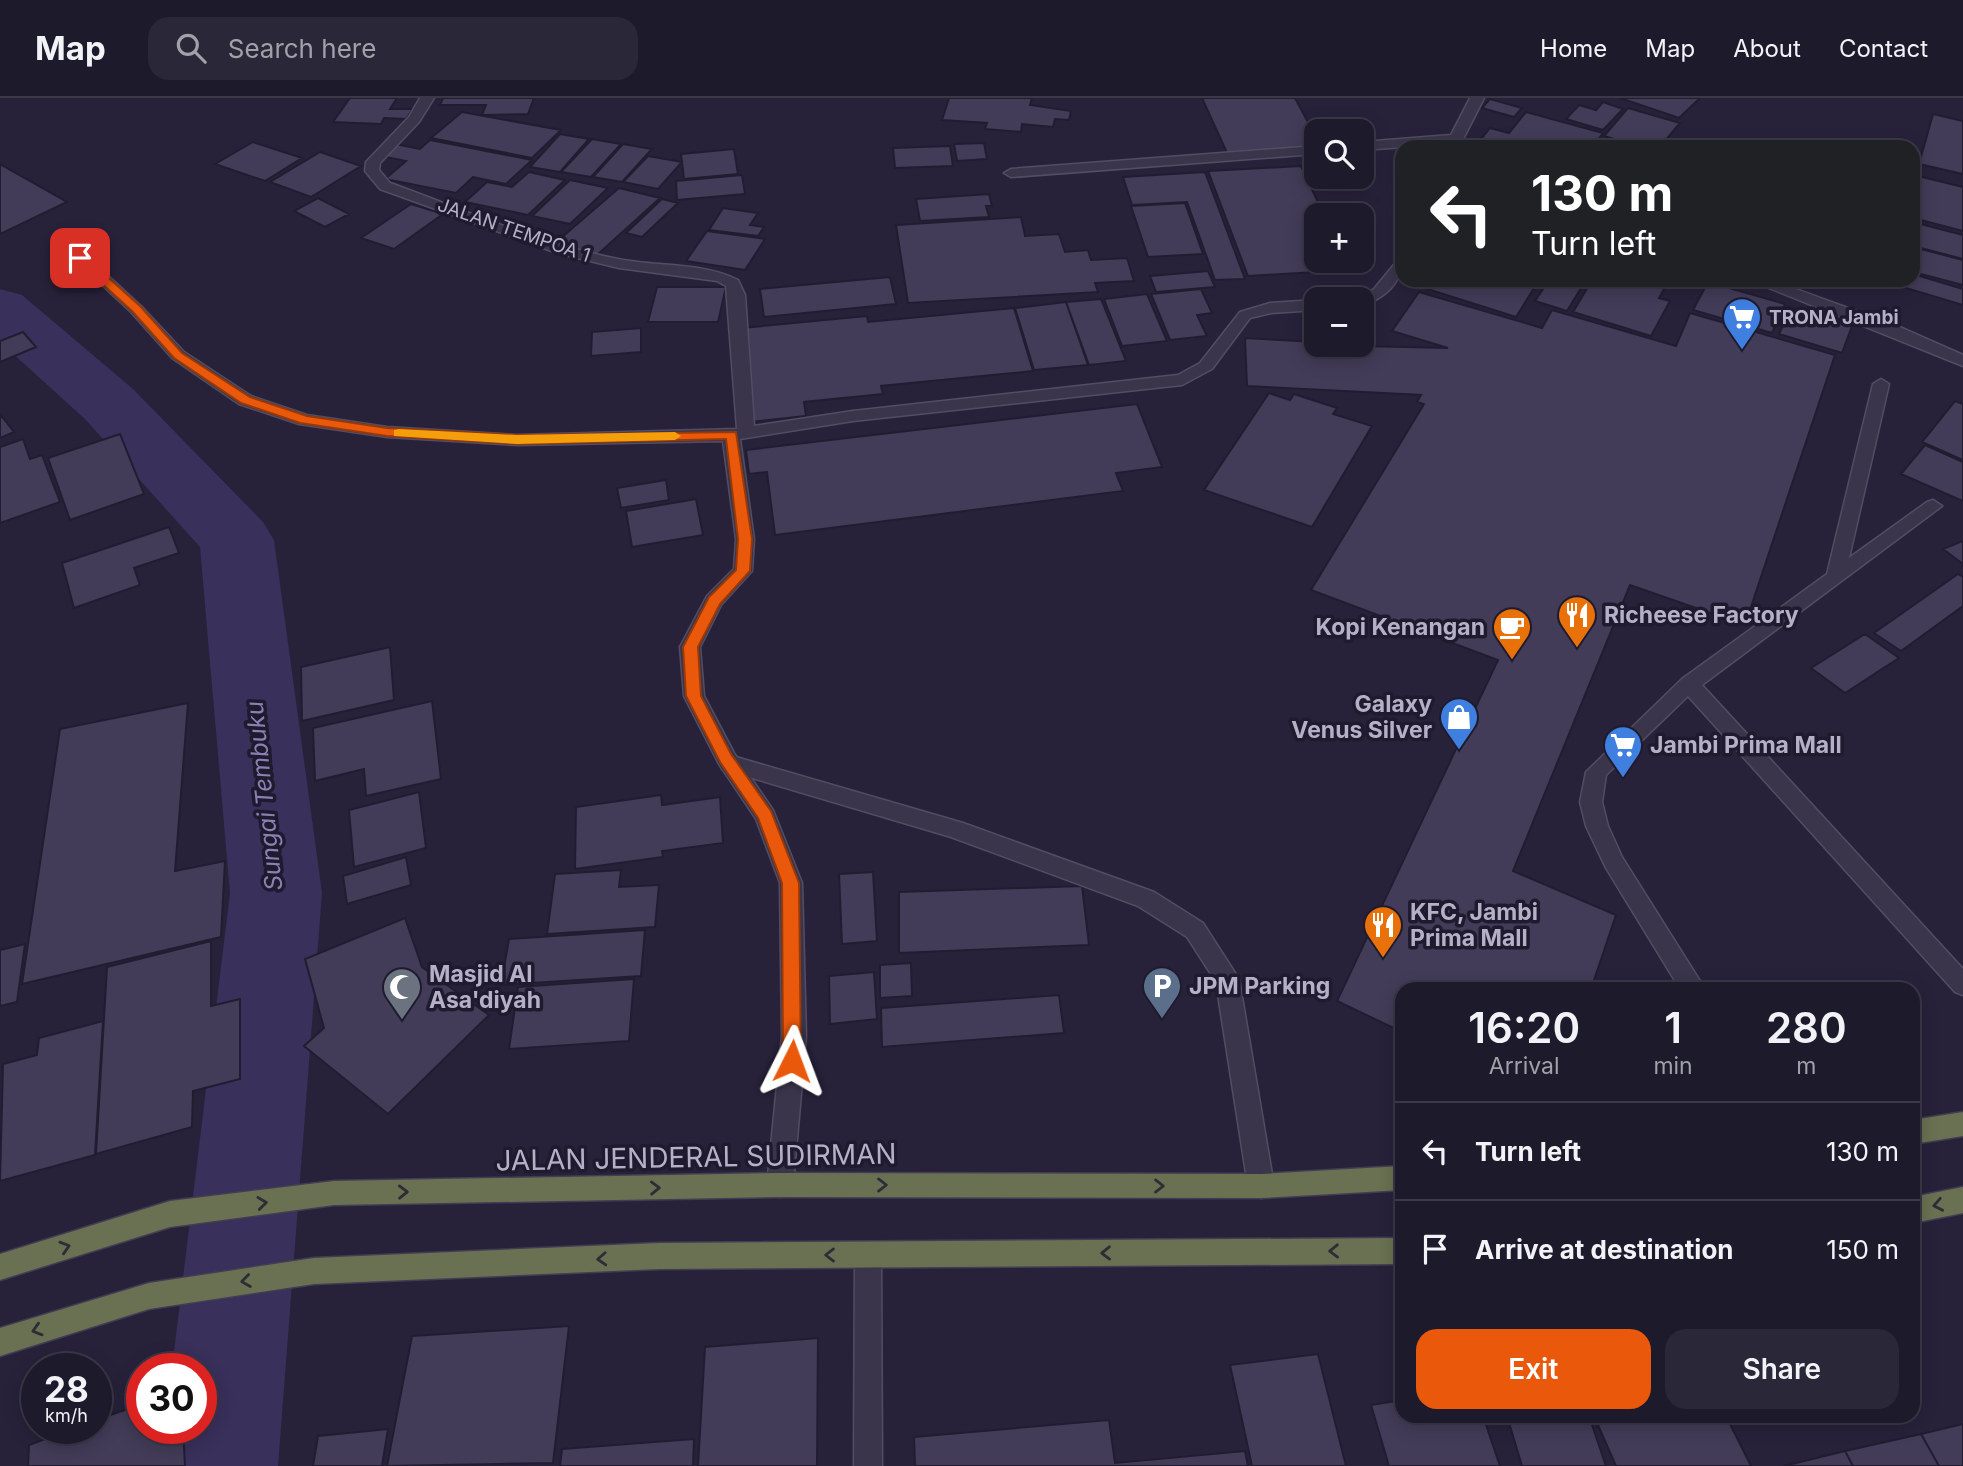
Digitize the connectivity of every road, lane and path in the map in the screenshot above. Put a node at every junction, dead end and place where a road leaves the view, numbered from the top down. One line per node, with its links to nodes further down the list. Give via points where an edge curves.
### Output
1 (427, 98): 15 (street, JALAN TEMPOA 1, via 414,119 373,162 372,171 385,186 562,250 619,264 721,277 733,284 737,295)
2 (1477, 98): 3 (street)
3 (1456, 140)
4 (1395, 145): 5 (street)
5 (1374, 146)
6 (1304, 151): 7 (street)
7 (1011, 173)
8 (62, 241): 15 (street, via 178,355 245,400 305,420 387,432 517,440)
9 (1395, 273): 11 (street)
10 (1776, 287): 13 (street)
11 (1374, 294)
12 (1304, 306): 15 (street, via 1245,315 1206,366 1182,380)
13 (1963, 361)
14 (1881, 384): 17 (street)
15 (739, 433): 19 (street, via 743,571 714,601 690,647 694,696)
16 (1933, 506): 17 (street)
17 (1836, 576): 18 (street)
18 (1689, 684): 20 (street, via 1596,772 1591,802 1614,862); 21 (street)
19 (729, 764): 25 (street, via 765,816 791,883 794,1037); 26 (street, via 968,834 1146,899 1195,930 1227,979)
20 (1689, 982)
21 (1963, 985)
22 (1963, 1124): 23 (highway)
23 (1920, 1131)
24 (1395, 1178): 26 (highway, JALAN JENDERAL SUDIRMAN)
25 (780, 1185): 26 (highway, JALAN JENDERAL SUDIRMAN, one-way to 26); 31 (highway, JALAN JENDERAL SUDIRMAN, one-way to 25, via 170,1214 334,1193)
26 (1261, 1186)
27 (1963, 1200): 28 (highway, one-way to 28)
28 (1920, 1209)
29 (1395, 1251): 30 (highway, one-way to 30)
30 (867, 1255): 32 (highway, one-way to 32, via 659,1256 314,1271 149,1296); 33 (street)
31 (0, 1267)
32 (0, 1342)
33 (868, 1466)

